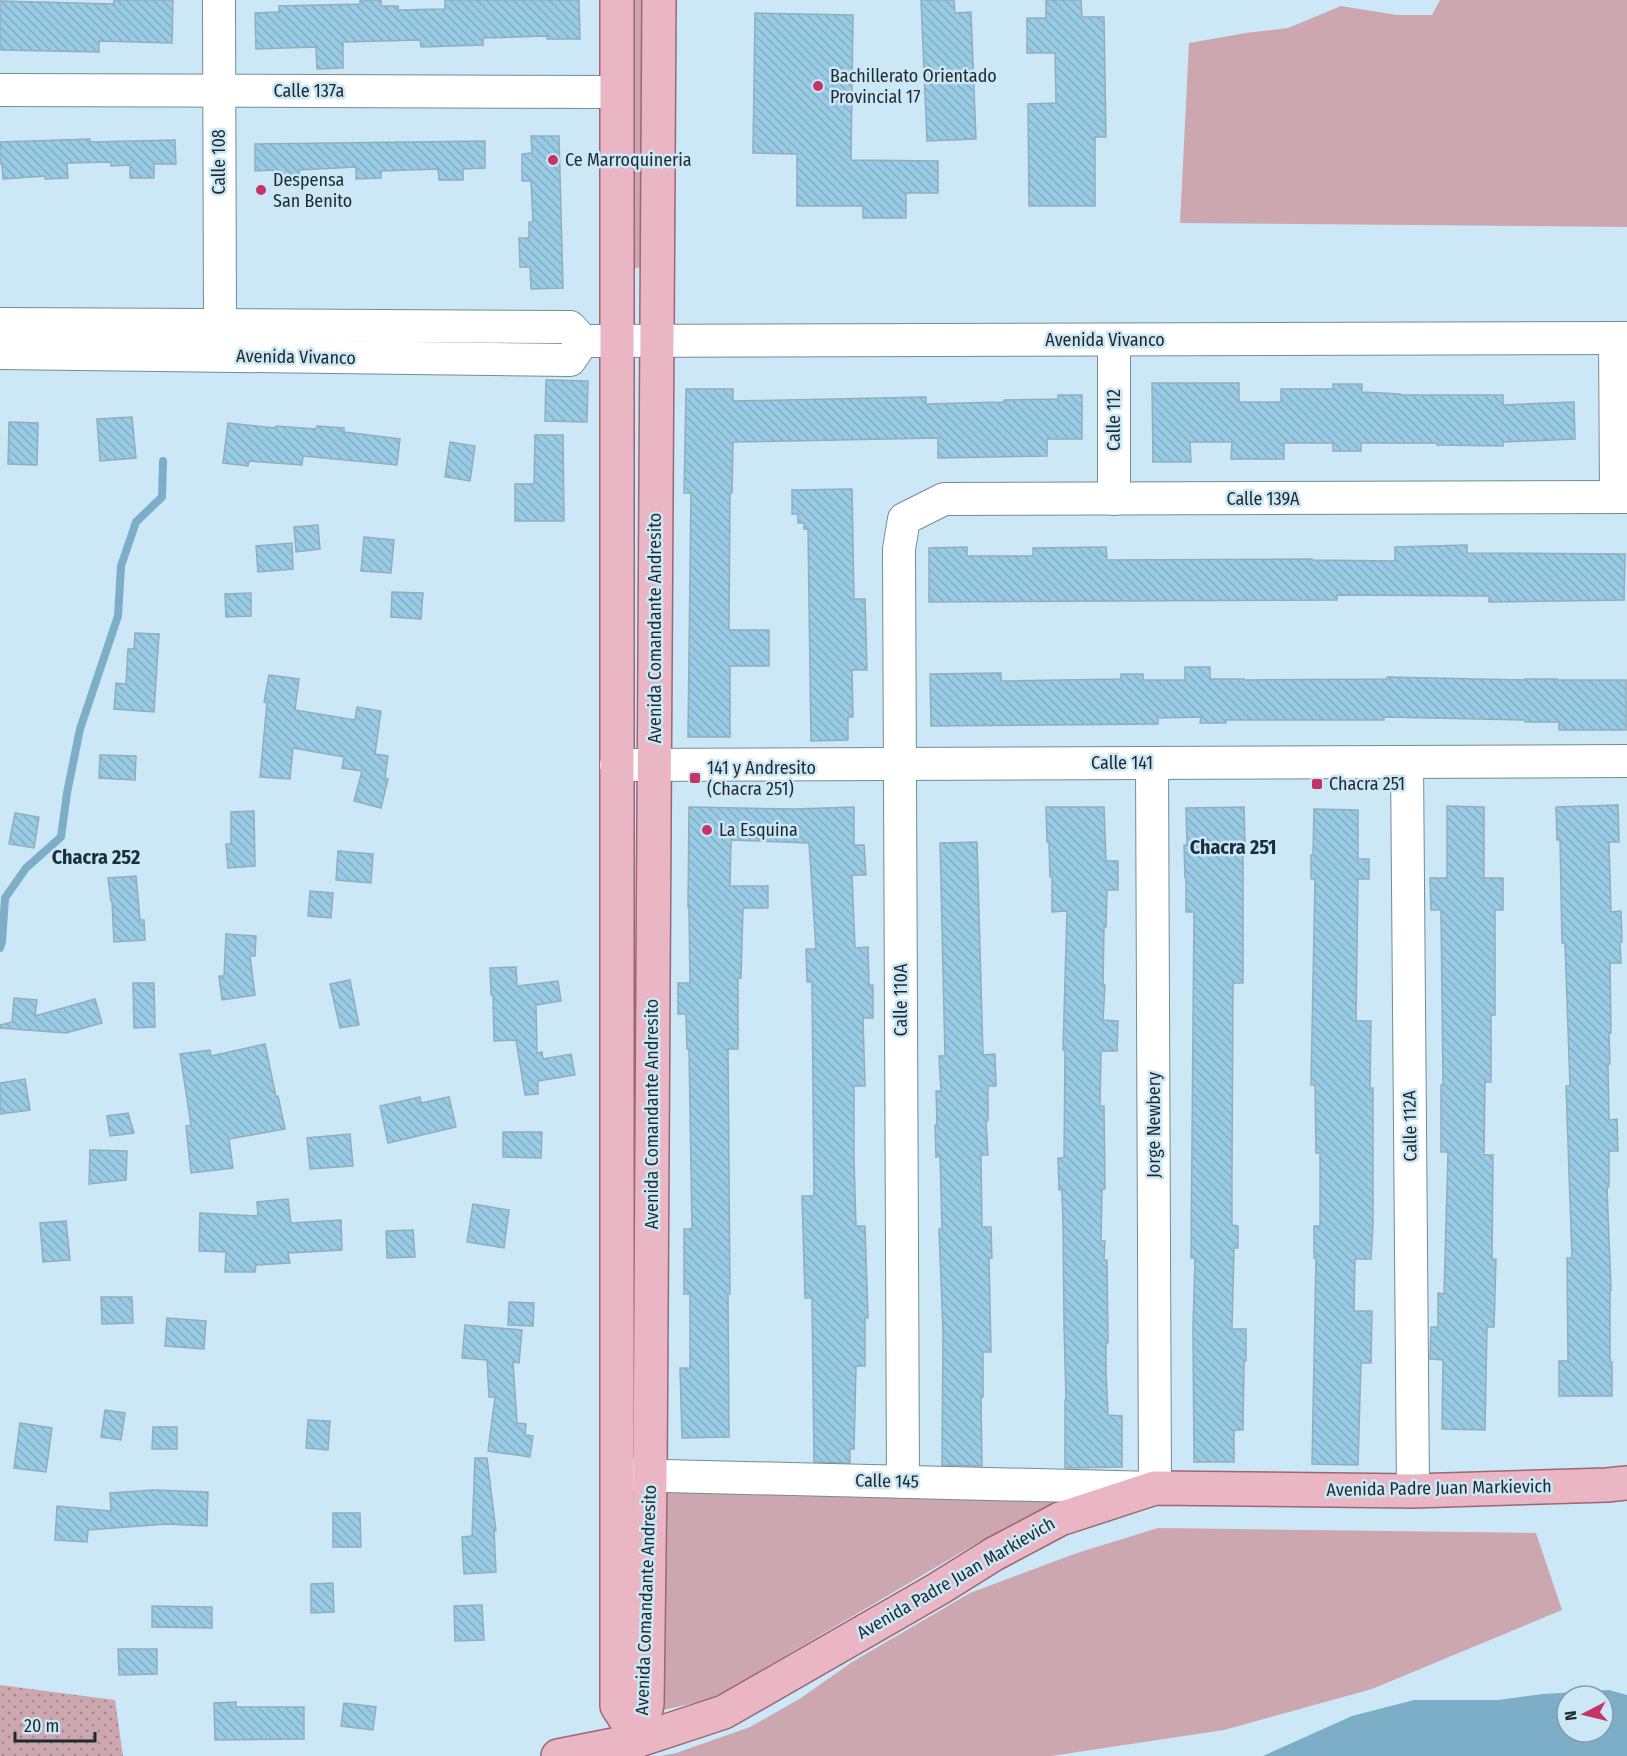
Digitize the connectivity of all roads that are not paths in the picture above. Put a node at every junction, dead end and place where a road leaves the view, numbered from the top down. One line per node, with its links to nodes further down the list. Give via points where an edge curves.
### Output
1 (219, 0): 5 (street, Calle 108)
2 (617, 0): 6 (main road, Avenida Comandante Andresito)
3 (659, 0): 13 (main road, Avenida Comandante Andresito)
4 (0, 90): 5 (street, Calle 137a)
5 (219, 91): 6 (street, Calle 137a); 8 (street, Calle 108)
6 (617, 92): 12 (main road, Avenida Comandante Andresito)
7 (0, 324): 8 (street, Avenida Vivanco)
8 (220, 324): 11 (street, Avenida Vivanco, via 570,327)
9 (1621, 338): 10 (street, Avenida Vivanco); 15 (street)
10 (1114, 340): 13 (street, Avenida Vivanco); 16 (street, Calle 112)
11 (583, 341): 12 (street, Avenida Vivanco); 14 (street, Avenida Vivanco, via 570,360)
12 (617, 341): 13 (street, Avenida Vivanco); 22 (main road, Avenida Comandante Andresito)
13 (657, 342): 23 (main road, Avenida Comandante Andresito)
14 (0, 353)
15 (1622, 497): 16 (street, Calle 139A)
16 (1114, 499): 17 (street, Calle 139A, via 944,500)
17 (904, 519): 21 (street, Calle 110A, via 898,549)
18 (1627, 761): 20 (street, Calle 141)
19 (1152, 762): 20 (street, Calle 141); 21 (street, Calle 141); 27 (street, Jorge Newbery)
20 (1407, 762): 28 (street, Calle 112A)
21 (900, 764): 23 (street, Calle 141); 25 (street, Calle 110A)
22 (616, 765): 23 (street, Calle 141); 24 (main road, Avenida Comandante Andresito)
23 (654, 765): 24 (main road, Avenida Comandante Andresito)
24 (634, 1475): 25 (street, Calle 145); 29 (main road, Avenida Comandante Andresito, via 647,1704)
25 (903, 1482): 27 (street, Calle 145)
26 (1627, 1483): 28 (main road, Avenida Padre Juan Markievich)
27 (1155, 1488): 28 (main road, Avenida Padre Juan Markievich); 29 (main road, Avenida Padre Juan Markievich, via 1060,1518 724,1712)
28 (1413, 1491)
29 (639, 1740): 30 (main road, Avenida Padre Juan Markievich)
30 (558, 1756)

